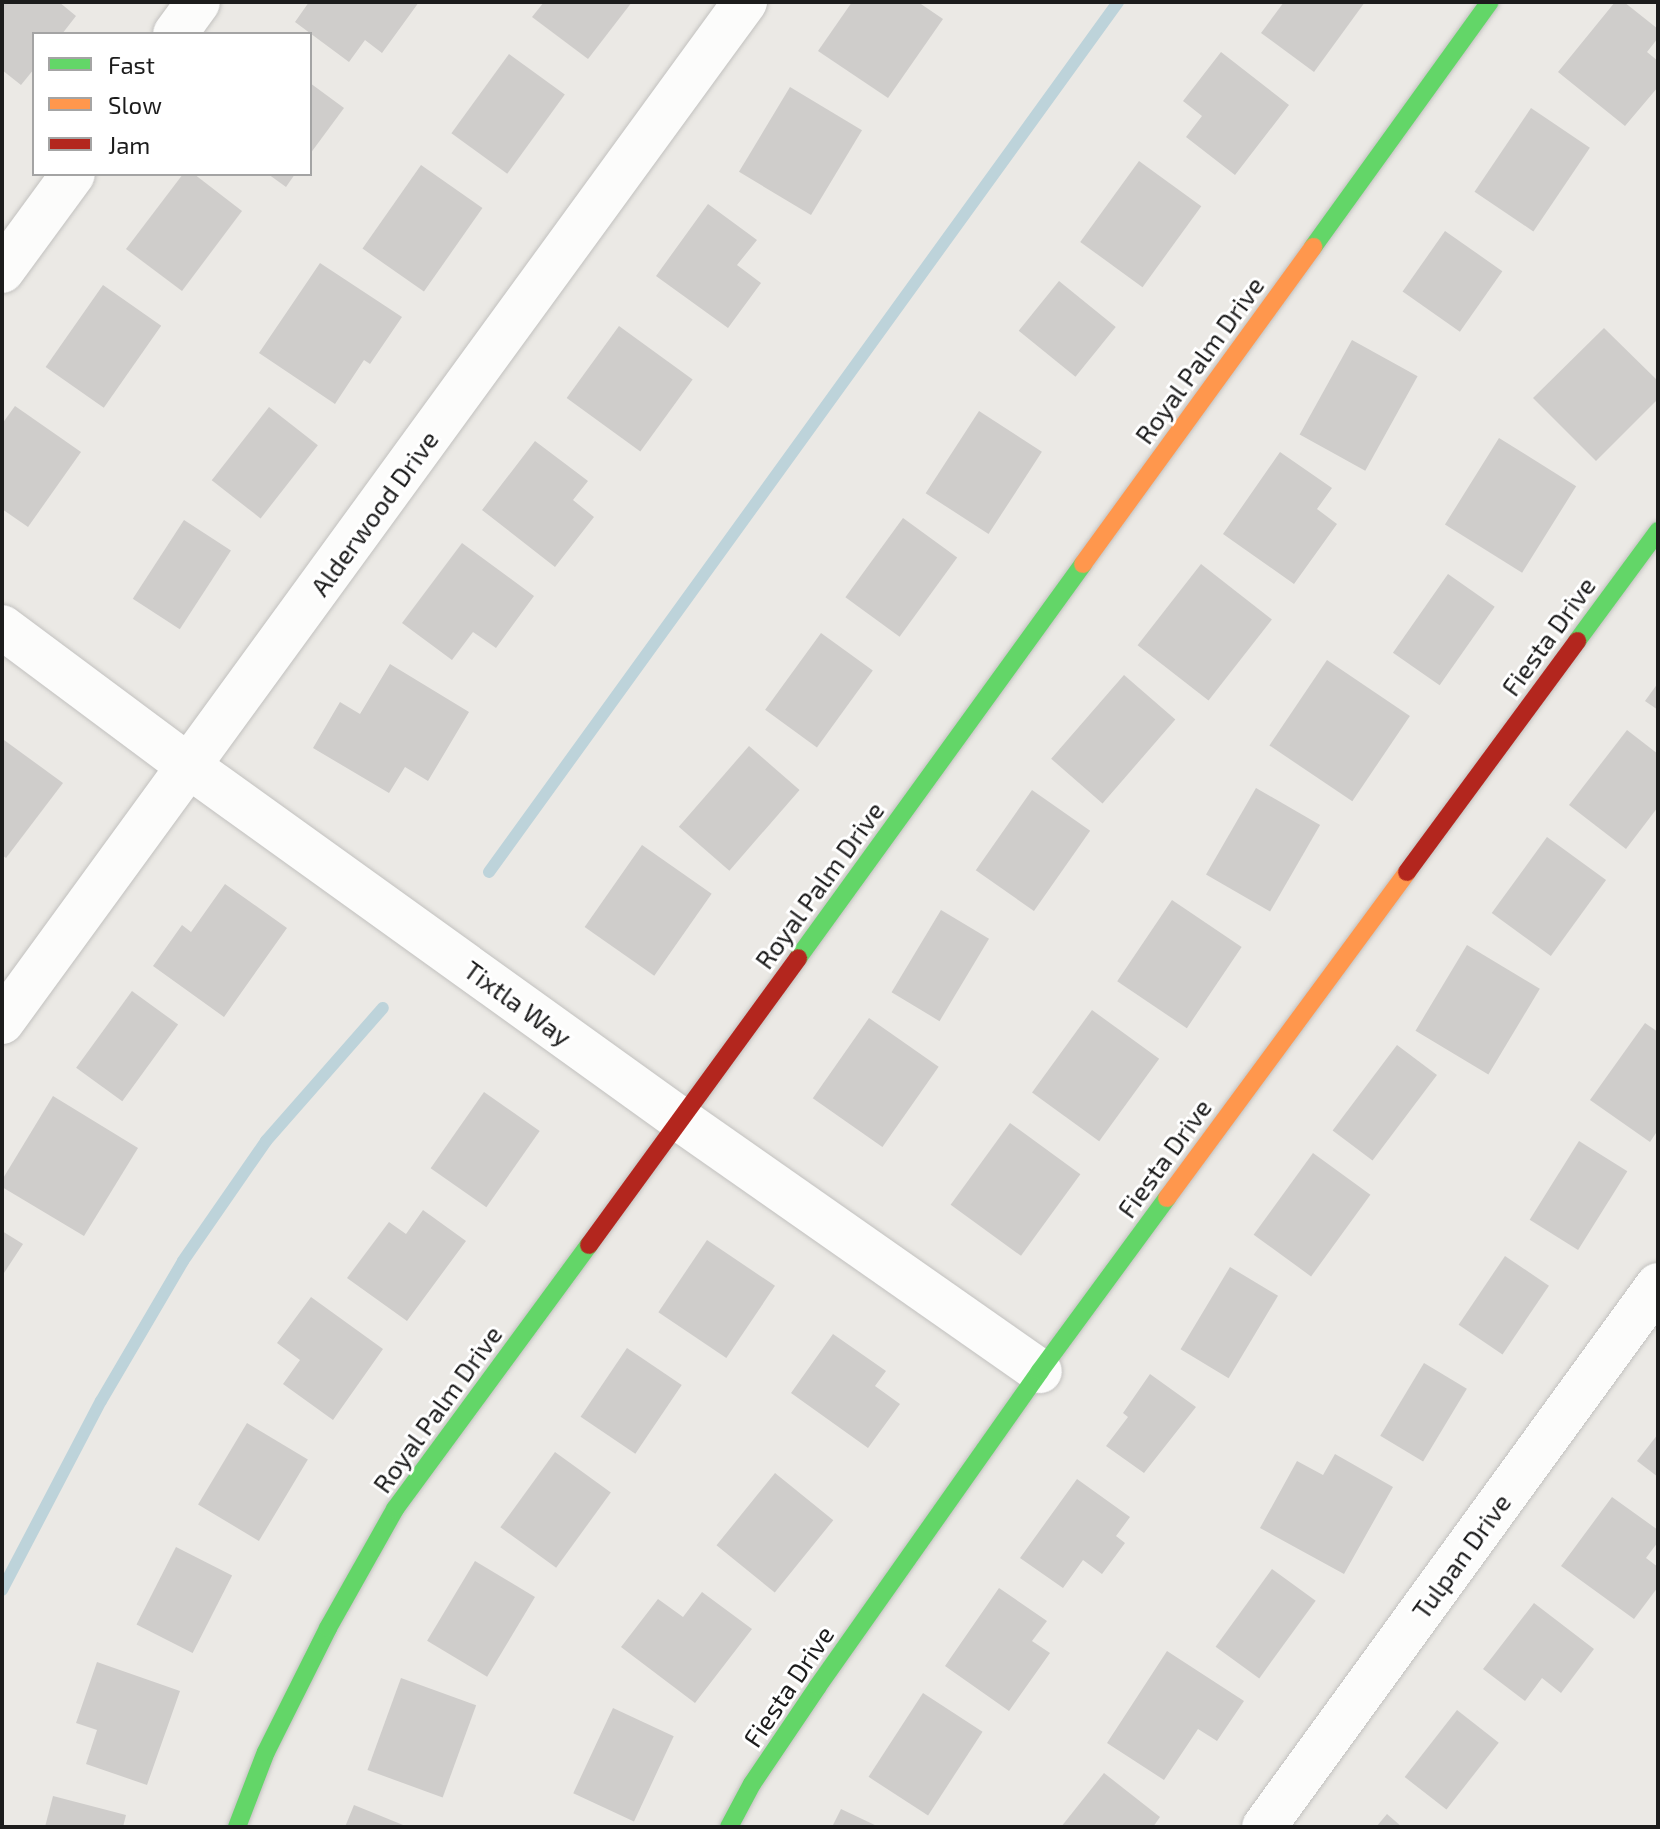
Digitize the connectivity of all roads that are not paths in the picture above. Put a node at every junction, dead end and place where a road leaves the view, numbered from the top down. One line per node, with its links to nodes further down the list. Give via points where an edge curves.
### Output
1 (198, 2): 4 (street)
2 (745, 2): 9 (street, Alderwood Drive)
3 (1490, 2): 11 (street, Royal Palm Drive)
4 (176, 32)
5 (72, 176): 6 (street)
6 (2, 271)
7 (1658, 531): 13 (street, Fiesta Drive)
8 (2, 627): 9 (street, Tixtla Way)
9 (190, 767): 10 (street, Alderwood Drive); 11 (street, Tixtla Way)
10 (2, 1022)
11 (681, 1120): 13 (street, Tixtla Way); 14 (street, Royal Palm Drive, via 395,1509 328,1628)
12 (1658, 1285): 16 (street, Tulpan Drive)
13 (1040, 1371): 15 (street, Fiesta Drive, via 818,1686)
14 (237, 1827)
15 (729, 1827)
16 (1264, 1827)

